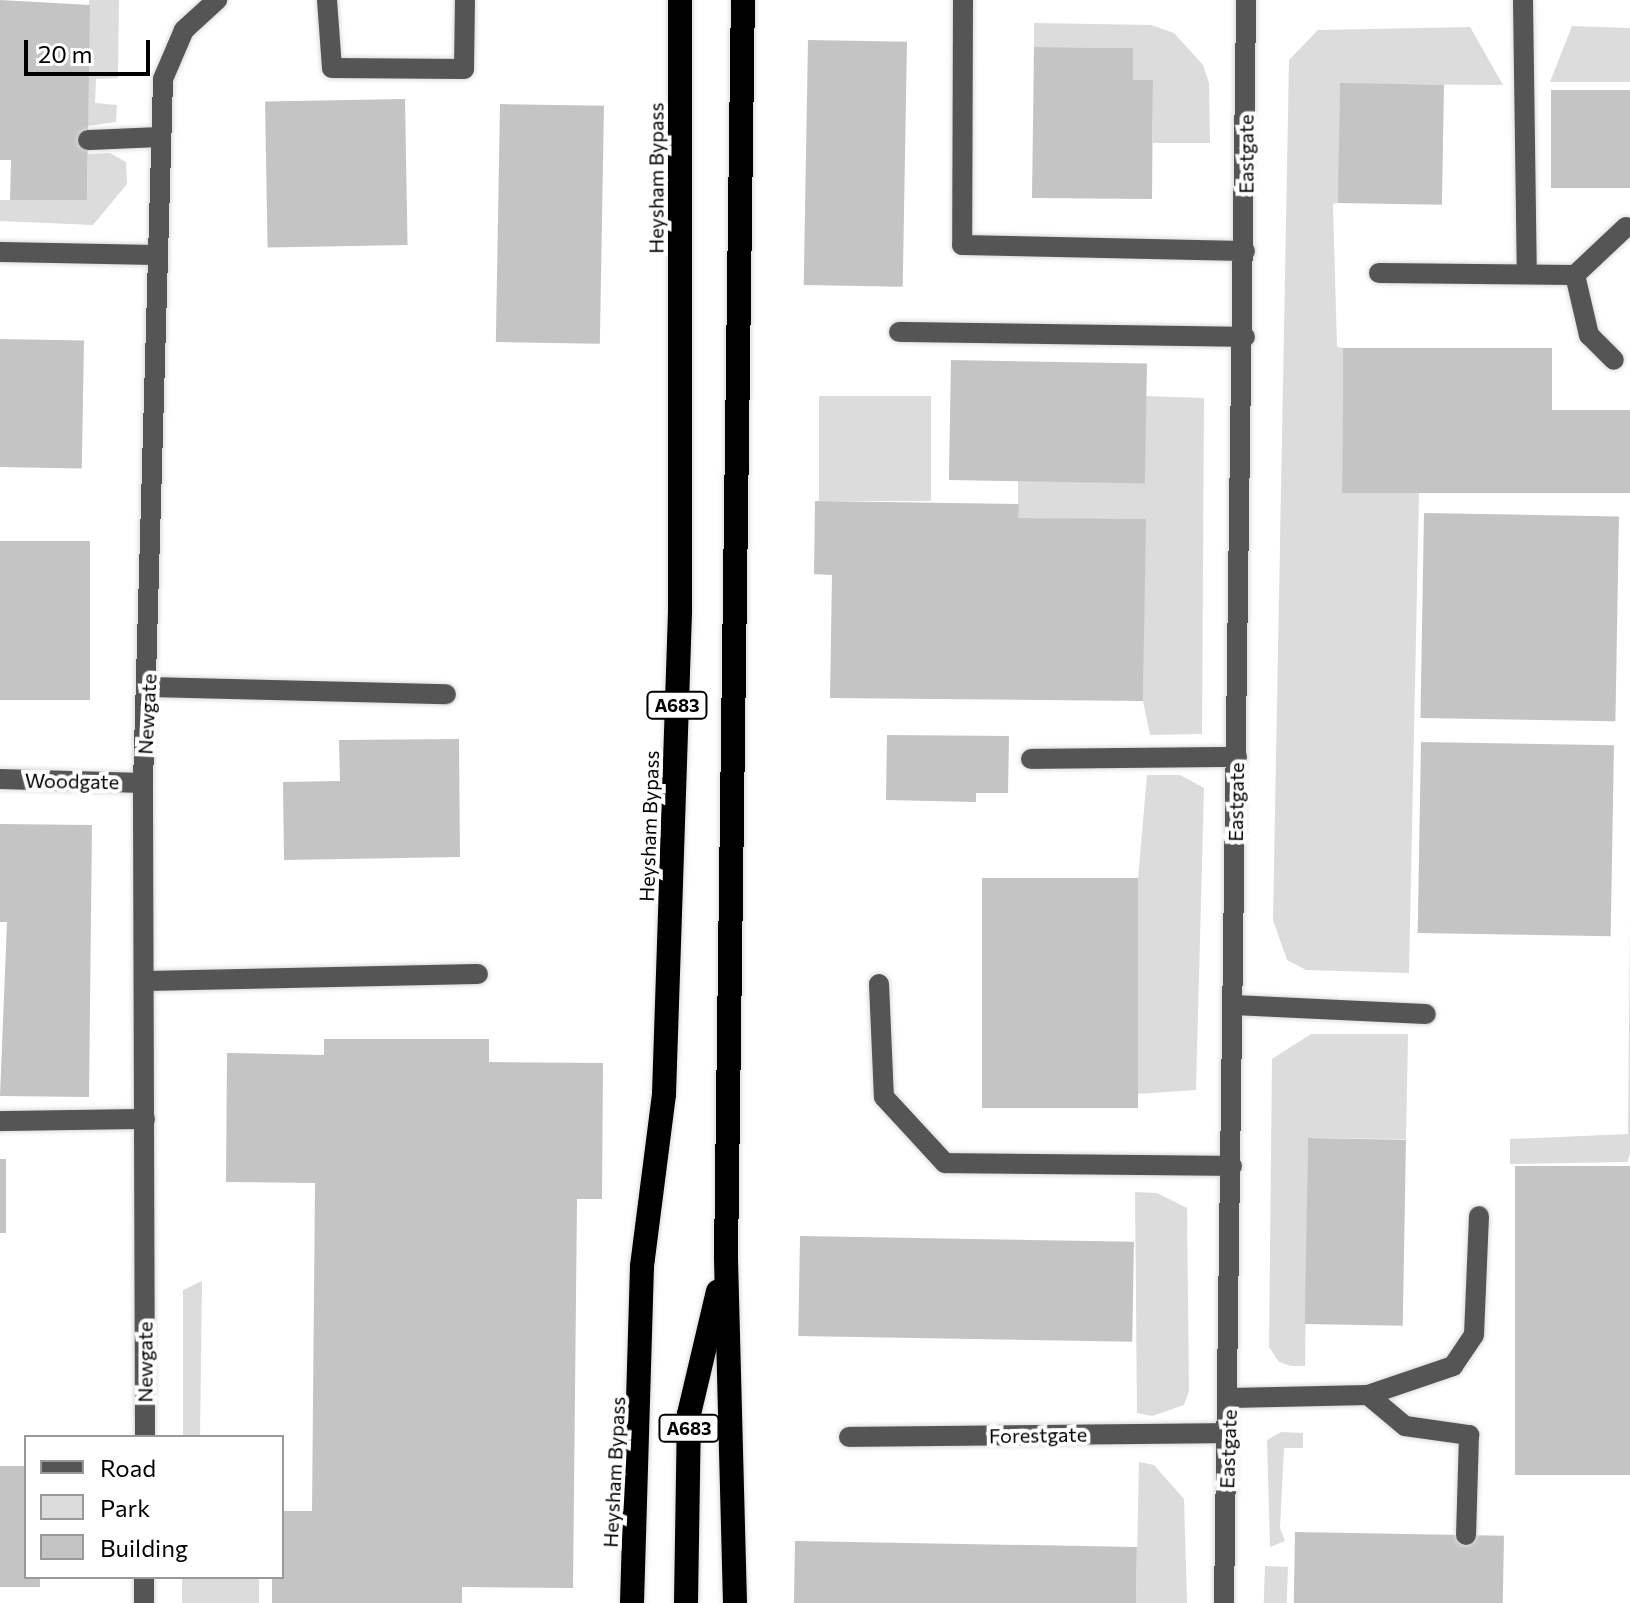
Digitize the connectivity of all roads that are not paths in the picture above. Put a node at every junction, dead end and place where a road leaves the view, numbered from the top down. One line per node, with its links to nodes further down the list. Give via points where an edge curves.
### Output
1 (327, 0): 2 (street, via 332,68 464,69)
2 (465, 0)
3 (680, 0): 45 (highway, Heysham Bypass / A683, via 680,611 664,1094 642,1266)
4 (743, 0): 36 (highway, A683)
5 (963, 0): 12 (street, via 962,245)
6 (1246, 0): 12 (street, Eastgate)
7 (1523, 0): 16 (street)
8 (209, 2): 9 (street, Newgate, via 172,54 163,79)
9 (161, 137): 10 (street); 14 (street, Newgate)
10 (88, 140)
11 (1626, 227): 17 (street)
12 (1245, 251): 19 (street, Eastgate)
13 (0, 252): 14 (street)
14 (158, 255): 21 (street, Newgate)
15 (1379, 273): 16 (street)
16 (1527, 274): 17 (street)
17 (1575, 275): 20 (street, via 1589,335)
18 (899, 332): 19 (street)
19 (1245, 337): 23 (street, Eastgate)
20 (1614, 360)
21 (149, 687): 22 (street); 26 (street, Newgate)
22 (446, 694)
23 (1237, 757): 24 (street); 30 (street, Eastgate)
24 (1031, 759)
25 (0, 779): 26 (street, Woodgate)
26 (143, 783): 28 (street, Newgate)
27 (478, 974): 28 (street)
28 (145, 981): 32 (street, Newgate)
29 (879, 984): 34 (street, via 884,1097 945,1163)
30 (1233, 1005): 31 (street); 34 (street, Eastgate)
31 (1426, 1014)
32 (145, 1119): 33 (street); 40 (street, Newgate)
33 (0, 1121)
34 (1232, 1166): 38 (street, Eastgate)
35 (1479, 1216): 37 (street, via 1474,1335 1453,1366)
36 (726, 1257): 46 (highway, A683, via 689,1414); 47 (highway, A683)
37 (1368, 1395): 38 (street); 42 (street, via 1405,1426 1469,1435)
38 (1230, 1398): 39 (street, Eastgate)
39 (1227, 1433): 41 (street, Forestgate); 48 (street, Eastgate)
40 (145, 1435)
41 (849, 1437)
42 (1466, 1535)
43 (144, 1579): 44 (street)
44 (144, 1603)
45 (632, 1603)
46 (686, 1603)
47 (735, 1603)
48 (1224, 1603)

